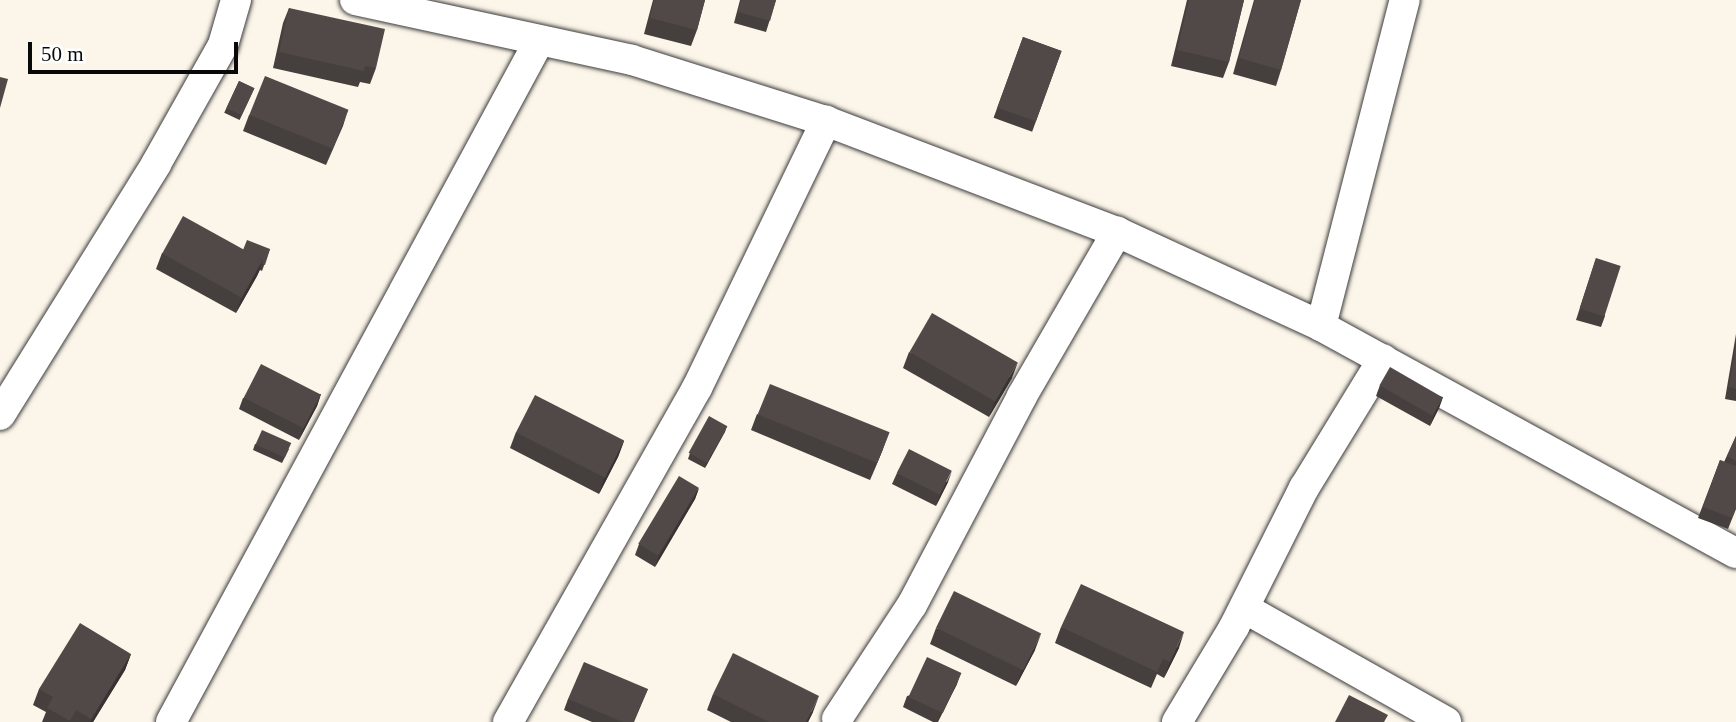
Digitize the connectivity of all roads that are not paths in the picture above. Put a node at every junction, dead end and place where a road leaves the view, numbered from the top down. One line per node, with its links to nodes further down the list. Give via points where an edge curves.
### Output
1 (236, 0): 9 (street, via 223,45 156,164)
2 (355, 0): 4 (street)
3 (1405, 0): 7 (street)
4 (538, 43): 5 (street, via 632,60); 13 (street)
5 (826, 121): 6 (street); 14 (street, via 697,388)
6 (1117, 232): 7 (street); 12 (street, via 912,605)
7 (1321, 326): 8 (street)
8 (1383, 359): 10 (street); 11 (street, via 1304,488)
9 (0, 415)
10 (1736, 552)
11 (1244, 608): 15 (street); 16 (street)
12 (837, 719)
13 (171, 722)
14 (508, 722)
15 (1177, 722)
16 (1446, 722)

